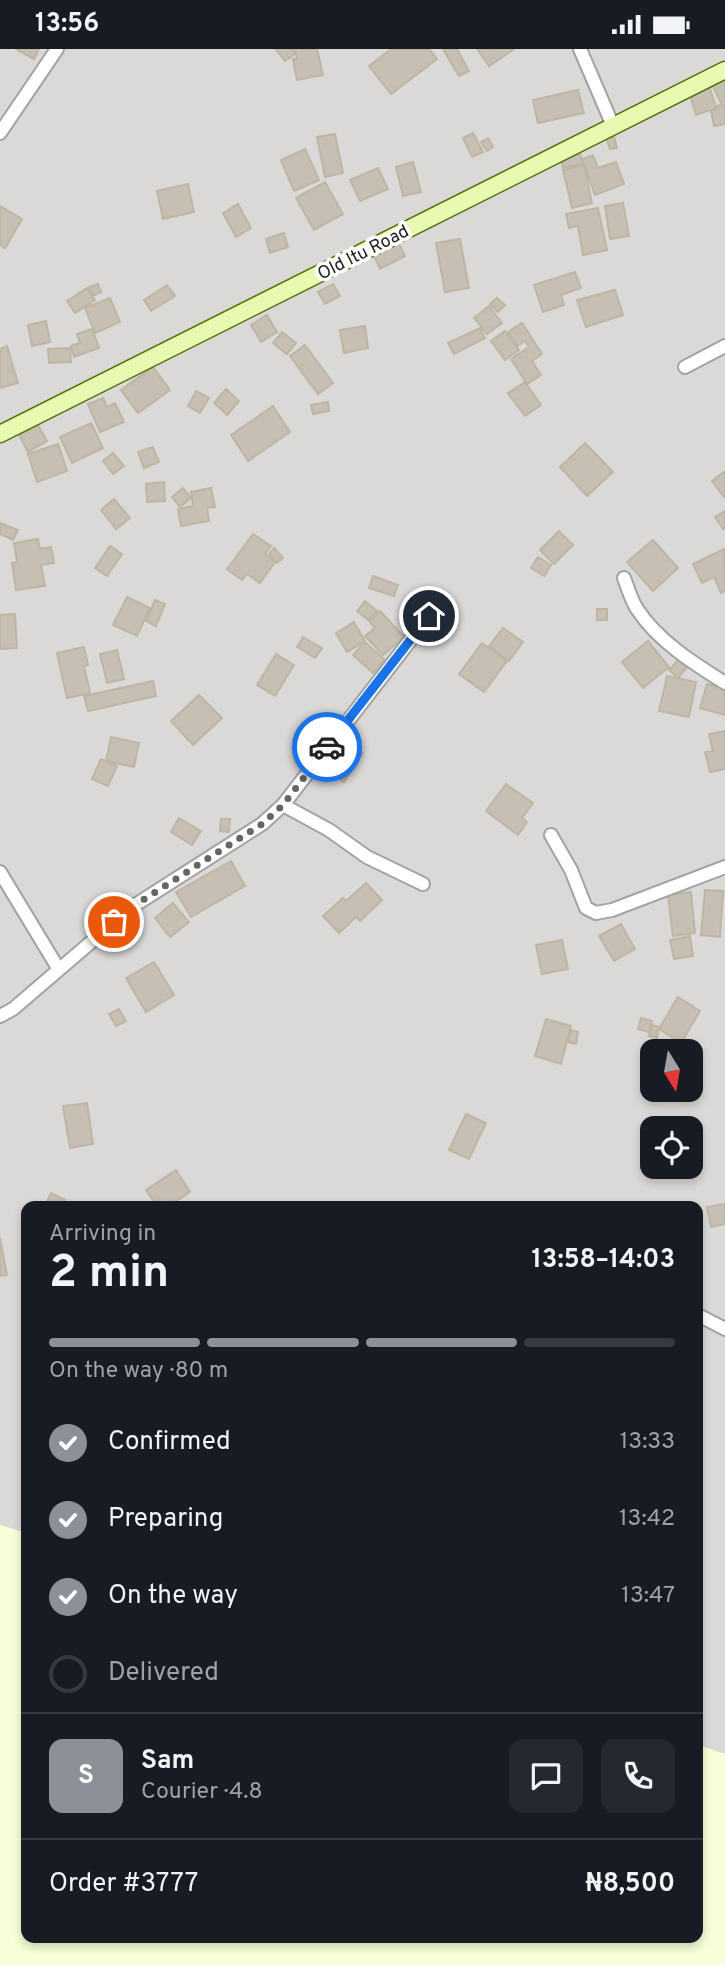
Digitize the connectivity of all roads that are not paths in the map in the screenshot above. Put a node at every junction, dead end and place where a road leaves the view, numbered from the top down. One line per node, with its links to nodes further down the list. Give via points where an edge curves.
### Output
1 (57, 49): 5 (street)
2 (580, 49): 4 (street)
3 (725, 70): 4 (street, Old Itu Road)
4 (613, 126): 8 (street, Old Itu Road)
5 (0, 134)
6 (725, 346): 7 (street)
7 (685, 367)
8 (0, 434)
9 (624, 579): 11 (street, via 636,608 657,633)
10 (429, 616): 12 (street)
11 (725, 683)
12 (283, 805): 16 (street, via 367,857); 17 (street, via 262,824 132,907)
13 (551, 835): 14 (street, via 586,908 596,913)
14 (725, 867)
15 (0, 872): 17 (street)
16 (423, 884)
17 (58, 968): 18 (street)
18 (0, 1016)
19 (703, 1318): 20 (street)
20 (725, 1329)

